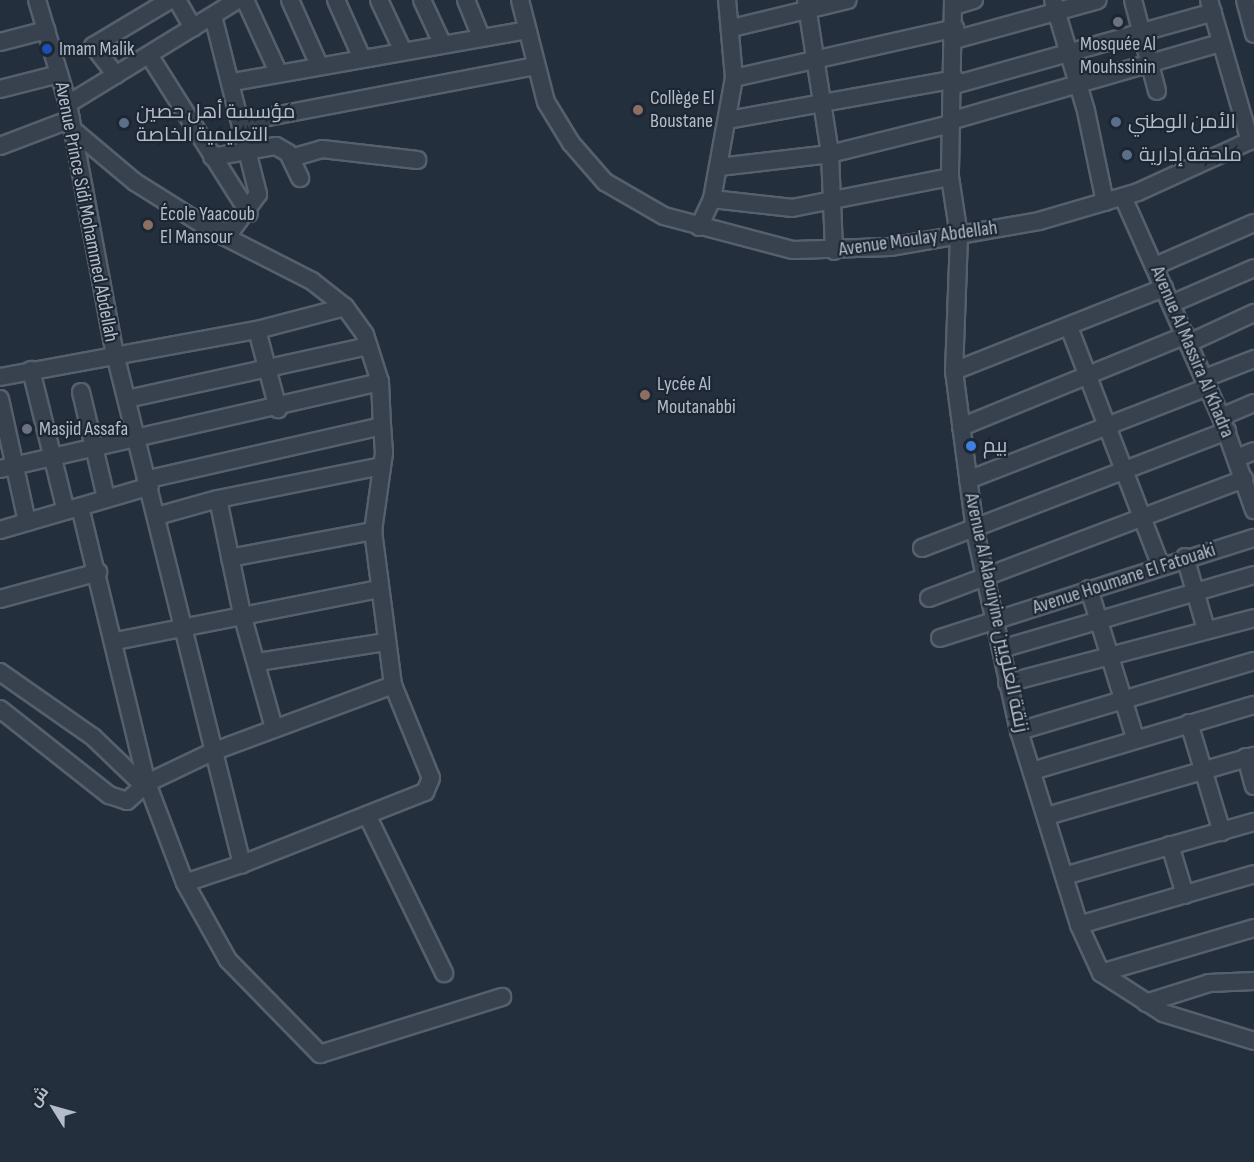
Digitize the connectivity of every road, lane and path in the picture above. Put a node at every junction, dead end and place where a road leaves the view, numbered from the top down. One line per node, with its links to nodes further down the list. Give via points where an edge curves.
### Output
1 (38, 0): 25 (street, Avenue Prince Sidi Mohammed Abdellah)
2 (170, 0): 44 (street, via 94,46)
3 (177, 0): 23 (street)
4 (238, 0): 22 (street)
5 (245, 0): 43 (street)
6 (291, 0): 40 (street)
7 (336, 0): 37 (street)
8 (379, 0): 34 (street)
9 (422, 0): 32 (street)
10 (466, 0): 30 (street)
11 (520, 0): 26 (street, Avenue Moulay Abdellah)
12 (727, 0): 24 (street)
13 (848, 0): 19 (street)
14 (974, 0): 18 (street)
15 (1098, 0): 20 (street)
16 (1132, 0): 27 (street)
17 (1245, 0): 29 (street)
18 (954, 3): 28 (street, Avenue Al Alaouiyine زنقة العلويين)
19 (808, 4): 24 (street); 38 (street)
20 (1054, 5): 28 (street); 35 (street)
21 (1211, 6): 27 (street); 33 (street)
22 (216, 9): 23 (street); 46 (street)
23 (192, 28): 36 (street)
24 (732, 28): 45 (street)
25 (46, 30): 31 (street); 42 (street, Avenue Prince Sidi Mohammed Abdellah)
26 (527, 30): 30 (street); 41 (street, Avenue Moulay Abdellah)
27 (1142, 33): 35 (street); 39 (street)
28 (955, 34): 38 (street); 47 (street, Avenue Al Alaouiyine زنقة العلويين)
29 (1254, 34)
30 (481, 37): 32 (street)
31 (0, 42)
32 (442, 43): 34 (street)
33 (1221, 43): 39 (street); 56 (street)
34 (402, 49): 37 (street)
35 (1069, 53): 47 (street); 48 (street)
36 (149, 56): 44 (street); 60 (street)
37 (361, 56): 40 (street)
38 (819, 59): 45 (street); 51 (street)
39 (1150, 64): 48 (street); 50 (street)
40 (319, 65): 43 (street)
41 (535, 66): 54 (street); 72 (street, Avenue Moulay Abdellah, via 558,123 605,182 635,203)
42 (59, 74): 49 (street); 52 (street, Avenue Prince Sidi Mohammed Abdellah)
43 (279, 74): 46 (street)
44 (116, 75): 52 (street)
45 (734, 78): 53 (street)
46 (233, 82): 54 (street)
47 (954, 82): 51 (street); 55 (street, Avenue Al Alaouiyine زنقة العلويين)
48 (1078, 84): 55 (street); 69 (street)
49 (0, 89)
50 (1157, 91)
51 (824, 107): 53 (street); 59 (street)
52 (71, 118): 57 (street); 73 (street, via 135,182); 85 (street, Avenue Prince Sidi Mohammed Abdellah)
53 (728, 120): 63 (street)
54 (242, 122): 58 (street)
55 (950, 122): 59 (street); 64 (street, Avenue Al Alaouiyine زنقة العلويين)
56 (1252, 140): 66 (street, Avenue Moulay Abdellah)
57 (0, 146)
58 (247, 149): 60 (street); 61 (street, via 276,146); 70 (street, via 258,194)
59 (830, 154): 63 (street); 68 (street)
60 (212, 157): 70 (street)
61 (291, 158): 62 (street, via 322,149); 65 (street)
62 (417, 160)
63 (719, 167): 67 (street)
64 (950, 177): 68 (street); 74 (street, Avenue Al Alaouiyine زنقة العلويين)
65 (300, 178)
66 (1123, 196): 69 (street, Avenue Moulay Abdellah); 76 (street, Avenue Al Massira Al Khadra)
67 (712, 199): 68 (street, via 772,208); 72 (street)
68 (832, 202): 75 (street)
69 (1105, 202): 74 (street, Avenue Moulay Abdellah)
70 (249, 213): 73 (street, via 231,231)
71 (1254, 223): 76 (street)
72 (699, 227): 75 (street, Avenue Moulay Abdellah, via 793,250)
73 (208, 228): 79 (street, via 312,281)
74 (959, 236): 75 (street, Avenue Moulay Abdellah); 89 (street, Avenue Al Alaouiyine زنقة العلويين)
75 (834, 251)
76 (1155, 266): 78 (street, Avenue Al Massira Al Khadra)
77 (1254, 268): 78 (street)
78 (1168, 296): 81 (street); 83 (street, Avenue Al Massira Al Khadra)
79 (345, 307): 82 (street, Avenue Prince Sidi Mohammed Abdellah); 84 (street)
80 (1254, 313): 83 (street)
81 (1069, 327): 89 (street); 91 (street)
82 (257, 330): 85 (street, Avenue Prince Sidi Mohammed Abdellah); 88 (street)
83 (1187, 339): 91 (street); 93 (street, Avenue Al Massira Al Khadra)
84 (368, 346): 88 (street); 92 (street)
85 (115, 354): 87 (street, Avenue Prince Sidi Mohammed Abdellah); 96 (street)
86 (1254, 359): 93 (street)
87 (31, 370): 90 (street, Avenue Prince Sidi Mohammed Abdellah); 106 (street)
88 (268, 370): 96 (street); 98 (street)
89 (954, 371): 101 (street, Avenue Al Alaouiyine زنقة العلويين)
90 (0, 376)
91 (1088, 377): 101 (street); 102 (street)
92 (380, 382): 98 (street); 100 (street)
93 (1206, 382): 99 (street, Avenue Al Massira Al Khadra); 102 (street)
94 (81, 392): 104 (street)
95 (0, 399): 109 (street)
96 (128, 399): 103 (street)
97 (1254, 403): 99 (street)
98 (278, 409): 103 (street)
99 (1224, 424): 107 (street, Avenue Al Massira Al Khadra); 110 (street)
100 (382, 426): 108 (street); 113 (street)
101 (961, 427): 112 (street, Avenue Al Alaouiyine زنقة العلويين)
102 (1106, 427): 110 (street); 112 (street)
103 (139, 440): 104 (street); 113 (street)
104 (93, 450): 106 (street); 114 (street)
105 (1254, 451): 107 (street)
106 (53, 457): 109 (street); 117 (street)
107 (1237, 458): 111 (street, Avenue Al Massira Al Khadra)
108 (382, 466): 115 (street); 122 (street)
109 (8, 467): 120 (street)
110 (1125, 473): 119 (street); 123 (street)
111 (1244, 478): 116 (street, Avenue Al Massira Al Khadra); 119 (street)
112 (968, 480): 123 (street, Avenue Al Alaouiyine زنقة العلويين)
113 (149, 483): 114 (street); 118 (street)
114 (106, 498): 117 (street)
115 (218, 499): 118 (street); 127 (street)
116 (1253, 503)
117 (73, 509): 120 (street); 129 (street)
118 (157, 516): 141 (street)
119 (1142, 517): 128 (street); 131 (street)
120 (27, 522): 121 (street)
121 (0, 530)
122 (373, 531): 127 (street); 132 (street)
123 (975, 531): 125 (street); 131 (street, Avenue Al Alaouiyine زنقة العلويين)
124 (1254, 538): 126 (street, Avenue Houmane El Fatouaki)
125 (922, 548)
126 (1185, 557): 128 (street, Avenue Houmane El Fatouaki); 134 (street)
127 (230, 558): 137 (street)
128 (1160, 564): 133 (street, Avenue Houmane El Fatouaki)
129 (98, 572): 136 (street); 144 (street)
130 (1254, 575): 134 (street)
131 (985, 581): 135 (street); 140 (street, Avenue Al Alaouiyine زنقة العلويين)
132 (378, 589): 137 (street); 145 (street)
133 (1089, 589): 138 (street); 140 (street, Avenue Houmane El Fatouaki)
134 (1195, 591): 138 (street); 142 (street)
135 (930, 598)
136 (0, 599)
137 (242, 614): 141 (street); 149 (street)
138 (1097, 618): 146 (street); 147 (street)
139 (1254, 618): 142 (street)
140 (995, 620): 143 (street, Avenue Houmane El Fatouaki); 146 (street, Avenue Al Alaouiyine زنقة العلويين)
141 (180, 629): 144 (street); 160 (street)
142 (1206, 629): 147 (street)
143 (940, 638)
144 (116, 641): 164 (street)
145 (386, 642): 149 (street); 152 (street)
146 (1001, 649): 151 (street, Avenue Al Alaouiyine زنقة العلويين)
147 (1110, 658): 151 (street); 153 (street)
148 (1254, 661): 153 (street)
149 (258, 662): 157 (street)
150 (0, 672): 164 (street, via 93,736)
151 (1007, 683): 158 (street, Avenue Al Alaouiyine زنقة العلويين)
152 (393, 685): 157 (street); 166 (street, via 431,778 424,792)
153 (1123, 698): 158 (street); 159 (street)
154 (1254, 705): 156 (street)
155 (7, 713): 164 (street, via 119,800 127,801)
156 (1189, 723): 159 (street); 162 (street)
157 (274, 728): 160 (street)
158 (1019, 731): 163 (street, Avenue Al Alaouiyine زنقة العلويين)
159 (1135, 738): 163 (street)
160 (212, 752): 164 (street); 171 (street)
161 (1250, 756): 162 (street); 165 (street)
162 (1202, 768): 167 (street); 169 (street)
163 (1032, 771): 167 (street, Avenue Al Alaouiyine زنقة العلويين)
164 (145, 784): 174 (street)
165 (1254, 786)
166 (367, 815): 171 (street); 178 (street)
167 (1047, 816): 173 (street, Avenue Al Alaouiyine زنقة العلويين)
168 (1254, 822): 169 (street)
169 (1221, 832): 170 (street)
170 (1170, 845): 173 (street); 175 (street)
171 (242, 864): 174 (street)
172 (1254, 874): 175 (street)
173 (1064, 876): 176 (street, Avenue Al Alaouiyine زنقة العلويين)
174 (185, 884): 181 (street, via 228,960 320,1054)
175 (1185, 895): 176 (street)
176 (1079, 925): 179 (street, Avenue Al Alaouiyine زنقة العلويين)
177 (1254, 928): 179 (street)
178 (444, 973)
179 (1101, 973): 182 (street)
180 (1254, 981): 182 (street, via 1217,981)
181 (502, 997)
182 (1146, 1003): 183 (street)
183 (1254, 1041)

